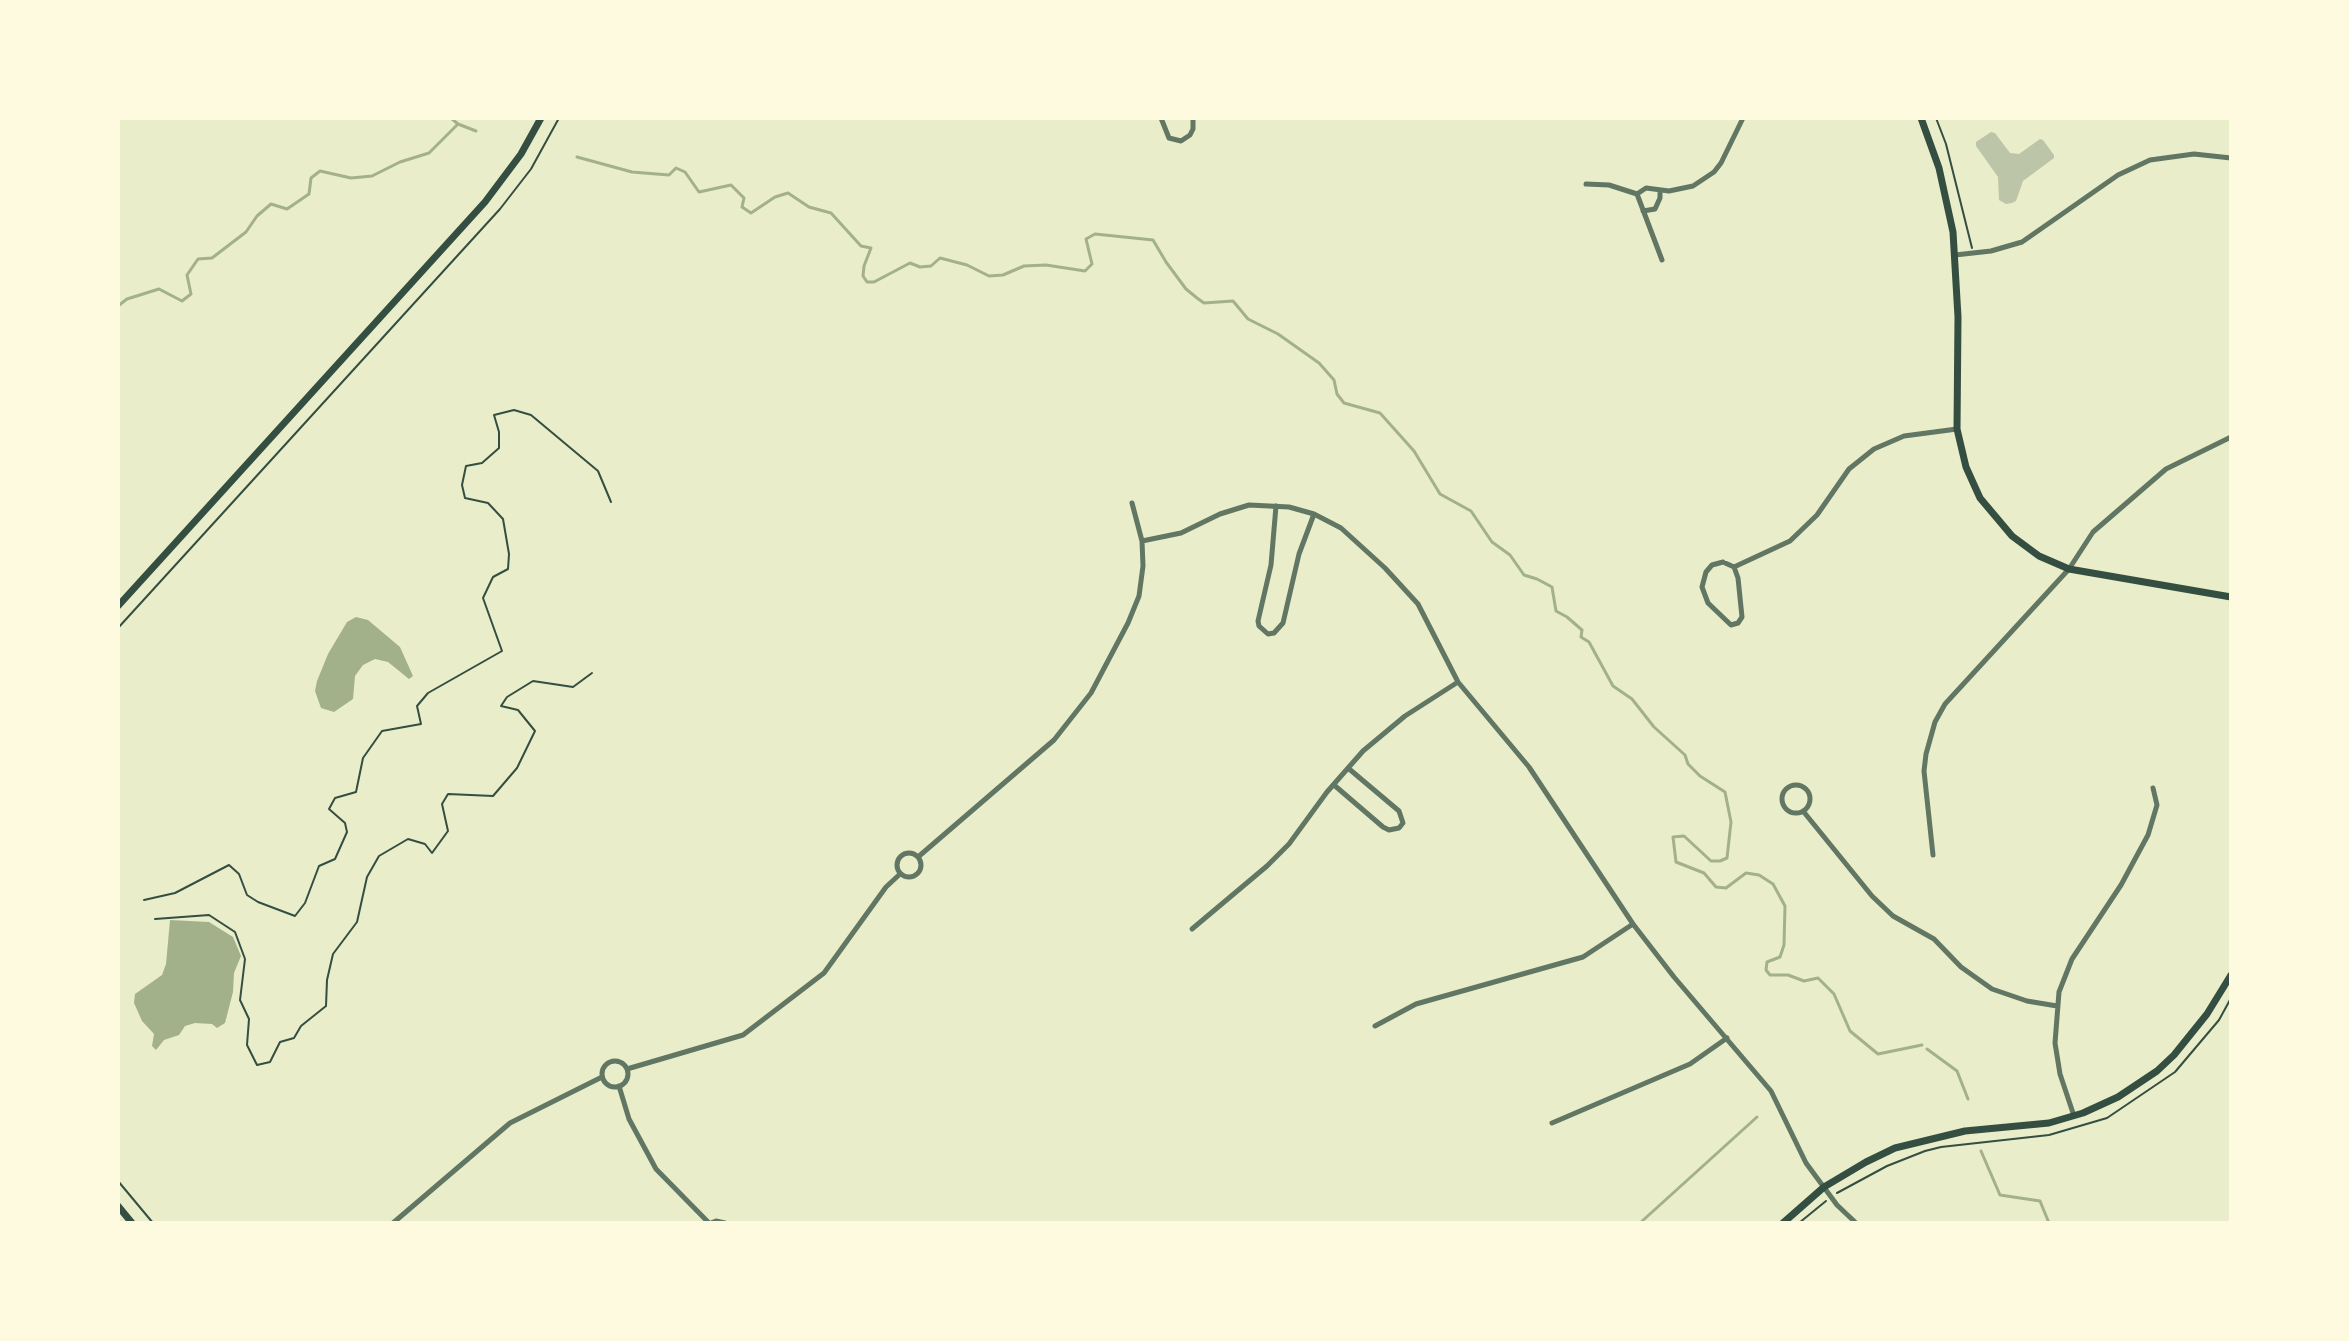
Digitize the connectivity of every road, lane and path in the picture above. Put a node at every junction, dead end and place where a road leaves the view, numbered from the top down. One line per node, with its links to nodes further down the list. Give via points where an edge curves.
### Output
1 (541, 118): 26 (main road, via 485,202)
2 (559, 118): 27 (path, via 531,169 500,209)
3 (1161, 118): 4 (street, via 1169,138 1181,141 1190,135)
4 (1193, 118)
5 (1743, 118): 10 (street, via 1714,172 1693,186)
6 (1921, 118): 14 (main road, via 1942,178)
7 (1936, 118): 13 (path)
8 (2231, 158): 14 (street, via 2194,154 2150,160 2118,175 2022,242)
9 (1586, 184): 11 (street)
10 (1660, 190): 11 (street, via 1646,188); 12 (street, via 1655,209)
11 (1637, 194): 12 (street)
12 (1643, 211): 15 (street)
13 (1972, 242)
14 (1955, 255): 16 (main road)
15 (1662, 260)
16 (1957, 429): 23 (street, via 1904,436 1874,449 1849,469 1817,515 1790,541); 24 (main road, via 1966,467 1989,512 2025,547)
17 (2231, 437): 24 (street, via 2166,469 2140,490 2093,532)
18 (611, 502): 37 (path, via 598,471 531,415 514,410 494,415 499,448 482,463 466,466 462,485 465,498 488,503 503,519 508,569 493,577 483,598 502,651 428,693 417,706 421,724 382,731 363,758 356,792 335,798 329,809 347,832 335,859 319,866 295,916 247,895 229,865 175,893)
19 (1132, 503): 22 (street)
20 (1276, 506): 21 (street); 21 (street, via 1271,565 1258,621 1268,634 1283,623); 22 (street, via 1233,509 1181,533)
21 (1314, 514): 29 (street, via 1341,528 1410,593)
22 (1142, 541): 35 (street, via 1134,609 1079,711 1041,753)
23 (1734, 567): 23 (street, via 1712,565 1702,587 1708,603 1731,625 1738,623 1742,610)
24 (2069, 569): 25 (main road); 34 (street, via 1952,694 1935,722 1924,771)
25 (2231, 597)
26 (118, 606)
27 (118, 628)
28 (592, 673): 38 (path, via 573,687 533,681 507,697 501,706 518,710 535,731 517,768 493,796 448,794 442,804 448,831 432,853 425,844 408,839 379,856 367,877 357,922 333,954 326,1006 294,1038 280,1042 270,1062 257,1065 247,1045 249,1019 240,1000 245,959 235,932 209,915)
29 (1458, 682): 30 (street, via 1379,736); 39 (street, via 1529,767)
30 (1348, 768): 31 (street); 31 (street, via 1399,811 1399,828 1383,827)
31 (1334, 785): 40 (street, via 1289,844)
32 (2153, 788): 42 (street, via 2157,805 2148,835 2072,959)
33 (1803, 811): 33 (street, via 1807,792 1788,788 1782,800 1785,808); 42 (street, via 1893,916 1934,939 1992,989)
34 (1933, 855)
35 (918, 857): 36 (street, via 916,875); 36 (street, via 900,857)
36 (900, 874): 45 (street, via 824,973 743,1035)
37 (144, 900)
38 (155, 919)
39 (1633, 924): 43 (street, via 1583,957 1416,1004); 44 (street)
40 (1192, 929)
41 (2231, 975): 48 (main road, via 2191,1035 2157,1071 2118,1097)
42 (2057, 1006): 48 (street, via 2057,1059)
43 (1375, 1026)
44 (1727, 1038): 49 (street, via 1690,1064); 51 (street, via 1771,1091)
45 (627, 1069): 46 (street, via 617,1061 608,1063); 47 (street)
46 (602, 1077): 47 (street); 55 (street, via 510,1123)
47 (619, 1086): 56 (street, via 629,1119 656,1169)
48 (2074, 1116): 51 (main road, via 1930,1138 1895,1148)
49 (1552, 1123)
50 (118, 1181): 54 (path)
51 (1824, 1187): 58 (main road); 59 (street)
52 (118, 1206): 53 (main road)
53 (132, 1223)
54 (153, 1223)
55 (393, 1223)
56 (710, 1223): 57 (street)
57 (725, 1223)
58 (1783, 1223)
59 (1856, 1223)

